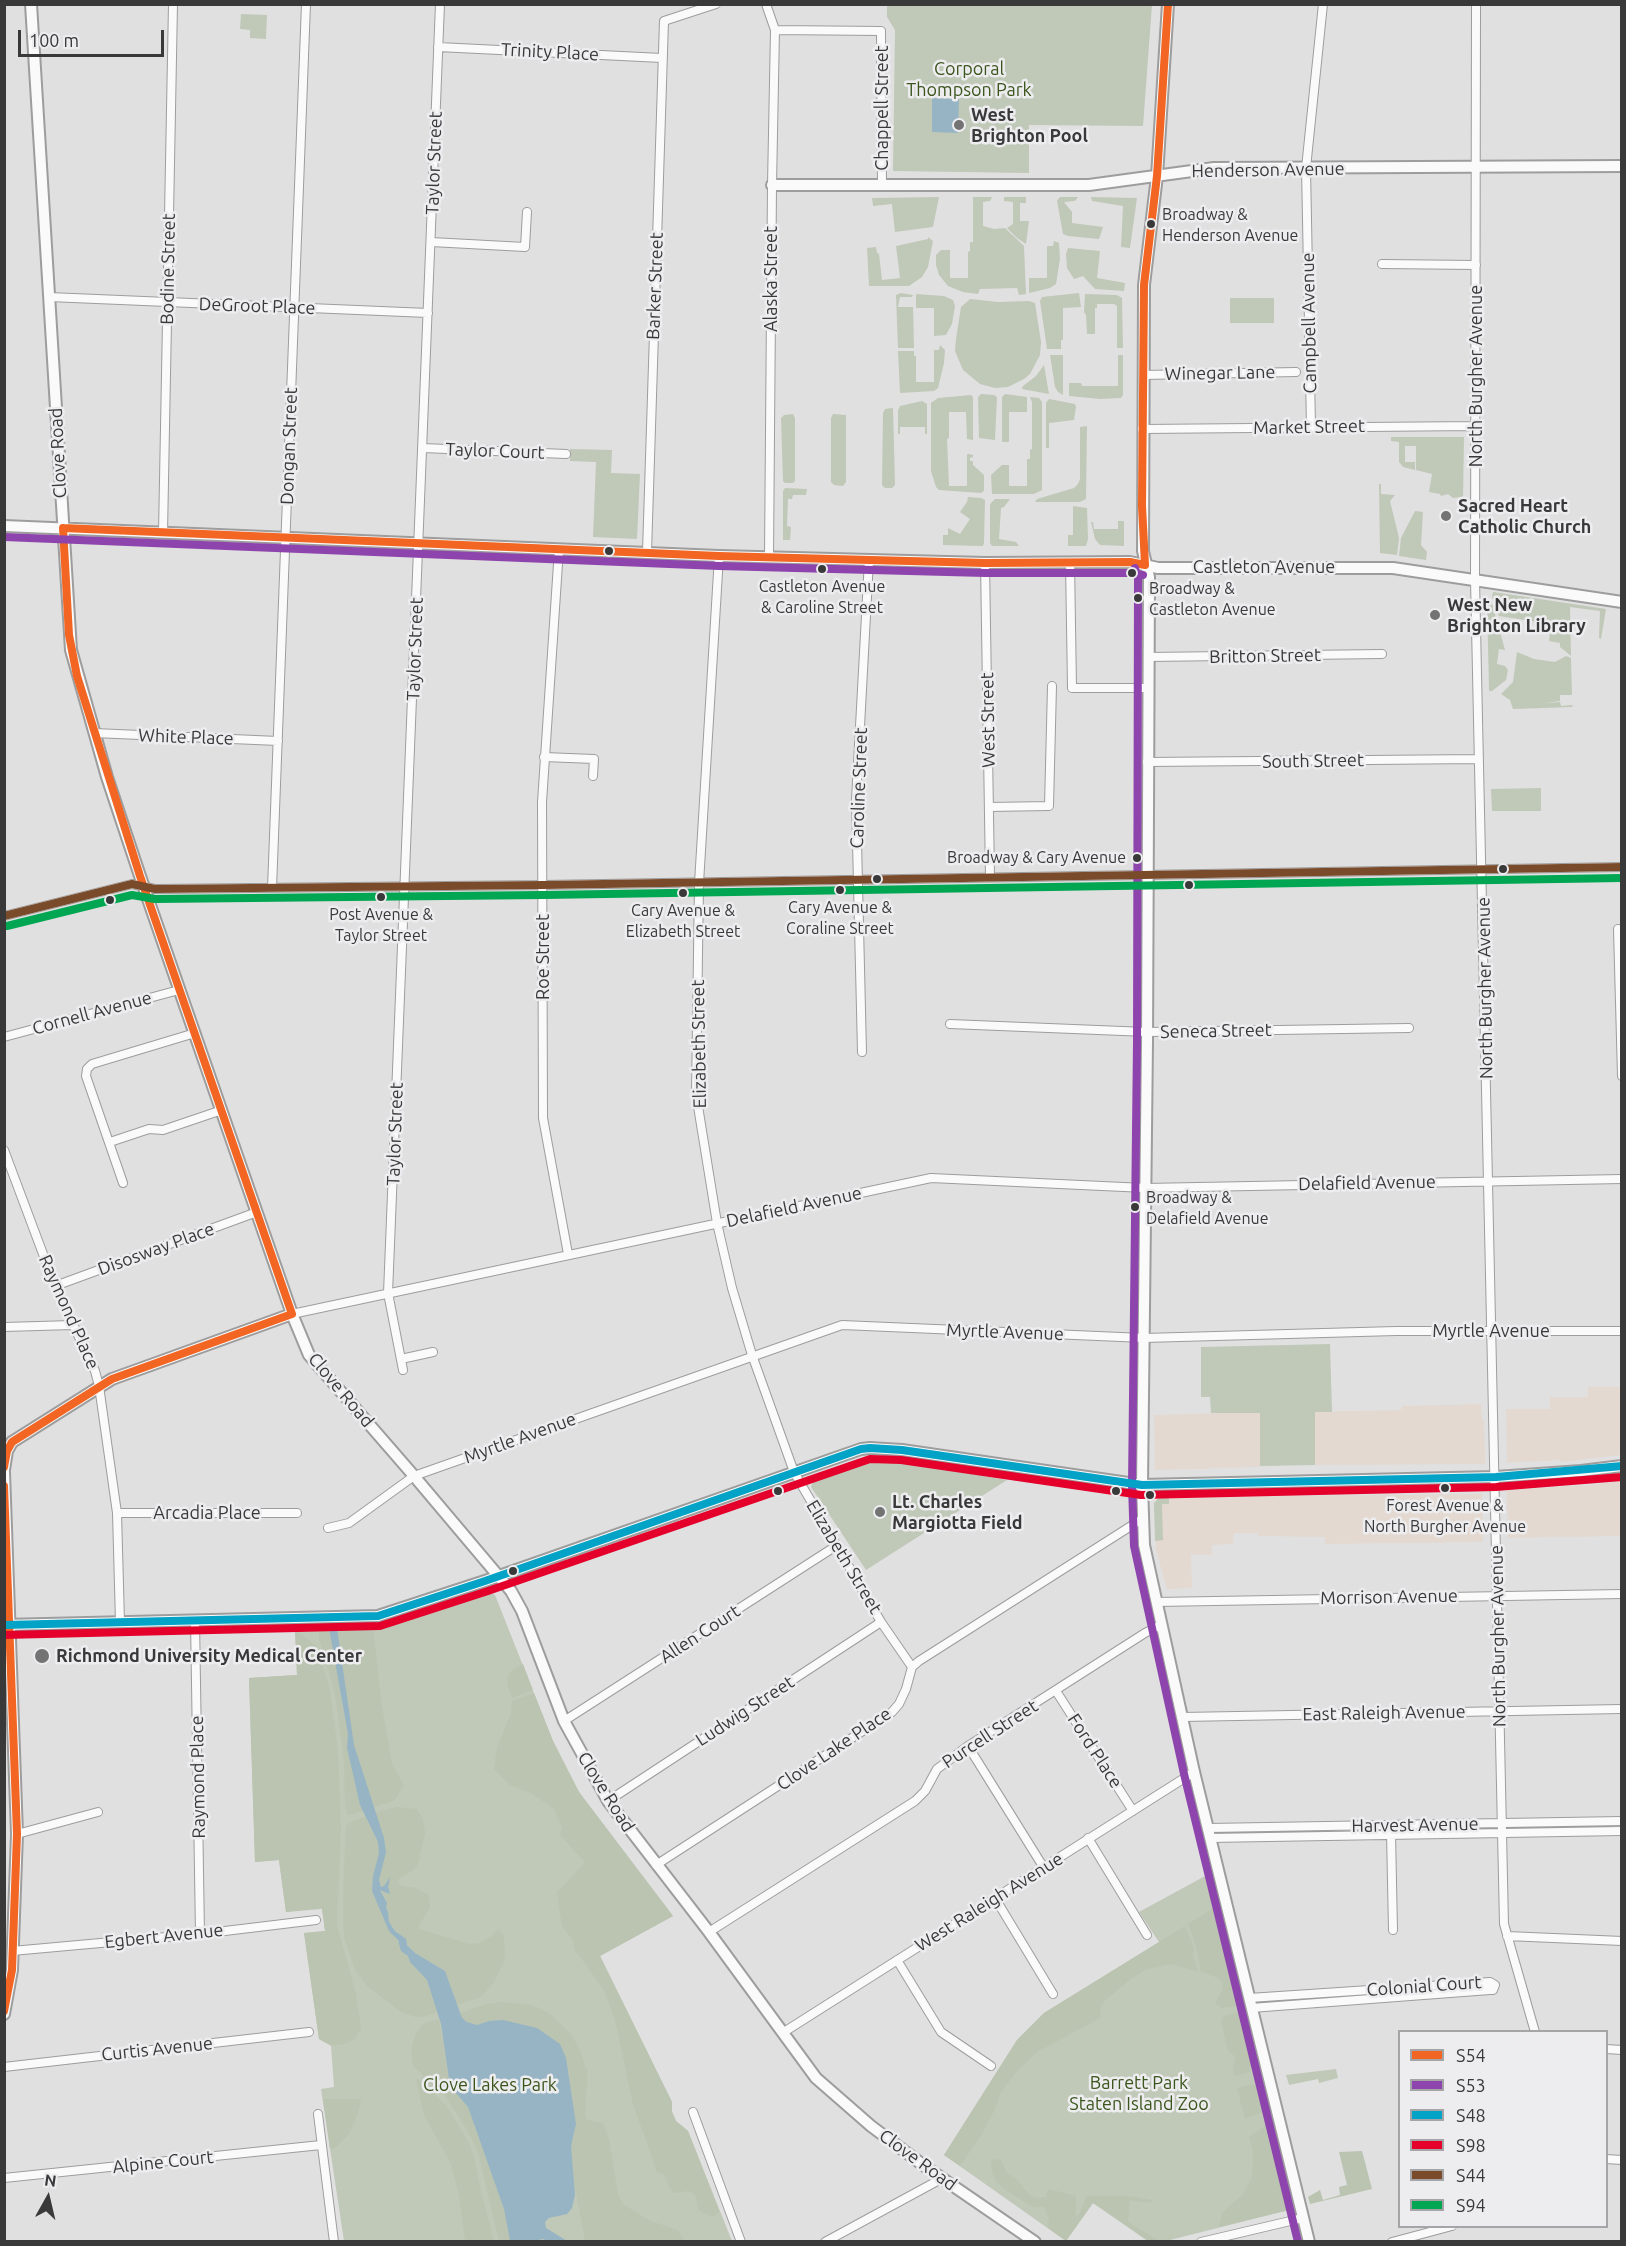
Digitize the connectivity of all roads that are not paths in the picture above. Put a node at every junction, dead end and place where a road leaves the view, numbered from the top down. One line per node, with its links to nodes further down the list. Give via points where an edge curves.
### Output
1 (31, 4): 23 (street, Clove Road)
2 (173, 4): 24 (street, Bodine Street)
3 (306, 4): 25 (street, Dongan Street)
4 (440, 4): 11 (street, Taylor Street)
5 (716, 4): 12 (street, Barker Street, via 664,21)
6 (766, 4): 10 (street, Alaska Street)
7 (1168, 4): 16 (street)
8 (1323, 4): 15 (street, Campbell Avenue)
9 (1476, 4): 14 (street, North Burgher Avenue)
10 (775, 30): 17 (street, Alaska Street); 18 (street, Chappell Street, via 881,31)
11 (438, 46): 12 (street, Trinity Place); 20 (street, Taylor Street)
12 (662, 58): 40 (street, Barker Street)
13 (1622, 166): 14 (street, Henderson Avenue)
14 (1476, 167): 15 (street, Henderson Avenue); 22 (street, North Burgher Avenue)
15 (1306, 168): 16 (street, Henderson Avenue, via 1214,168); 30 (street, Campbell Avenue)
16 (1157, 176): 18 (street, Henderson Avenue, via 1089,185); 28 (street, via 1144,285)
17 (772, 185): 18 (street, Henderson Avenue); 42 (street, Alaska Street)
18 (882, 185)
19 (527, 212): 20 (street, via 525,247)
20 (431, 242): 26 (street, Taylor Street)
21 (1382, 264): 22 (street)
22 (1476, 265): 29 (street, North Burgher Avenue)
23 (49, 297): 24 (street, DeGroot Place); 35 (street, Clove Road)
24 (167, 302): 25 (street, DeGroot Place); 36 (street, Bodine Street)
25 (295, 308): 26 (street, DeGroot Place); 37 (street, Dongan Street)
26 (428, 313): 32 (street, Taylor Street)
27 (1296, 372): 28 (street, Winegar Lane)
28 (1143, 375): 31 (street)
29 (1475, 426): 30 (street, Market Street); 47 (street, North Burgher Avenue)
30 (1311, 427): 31 (street, Market Street)
31 (1142, 429): 46 (street)
32 (423, 448): 33 (street, Taylor Court); 38 (street, Taylor Street)
33 (566, 454)
34 (4, 526): 35 (street, Castleton Avenue)
35 (63, 528): 36 (street, Castleton Avenue); 53 (street, Clove Road, via 70,642)
36 (164, 533): 37 (street, Castleton Avenue)
37 (285, 538): 38 (street, Castleton Avenue); 54 (street, Dongan Street)
38 (419, 543): 39 (street, Castleton Avenue); 68 (street, Taylor Street)
39 (559, 549): 40 (street, Castleton Avenue); 55 (street, Roe Street)
40 (647, 552): 41 (street, Castleton Avenue)
41 (719, 556): 42 (street, Castleton Avenue); 65 (street, Elizabeth Street)
42 (769, 556): 43 (street, Castleton Avenue)
43 (869, 560): 45 (street, Castleton Avenue); 64 (street, Caroline Street, via 856,800)
44 (1070, 562): 45 (street, Castleton Avenue); 46 (street, Castleton Avenue); 52 (street, via 1072,688)
45 (986, 563): 59 (street, West Street)
46 (1145, 565): 47 (street, Castleton Avenue, via 1393,568); 50 (street, via 1149,577)
47 (1475, 580): 48 (street, Castleton Avenue); 56 (street, North Burgher Avenue)
48 (1622, 602)
49 (1382, 654): 50 (street, Britton Street)
50 (1148, 657): 52 (street)
51 (1052, 686): 59 (street, via 1049,806)
52 (1148, 688): 57 (street)
53 (94, 733): 54 (street, White Place); 67 (street, Clove Road)
54 (278, 741): 69 (street, Dongan Street)
55 (544, 757): 58 (street, via 594,759); 66 (street, Roe Street)
56 (1479, 759): 57 (street, South Street); 61 (street, North Burgher Avenue)
57 (1147, 762): 62 (street)
58 (593, 776)
59 (989, 807): 63 (street, West Street)
60 (1622, 867): 61 (street)
61 (1482, 869): 62 (street); 85 (street, North Burgher Avenue)
62 (1148, 875): 63 (street); 75 (street)
63 (990, 877): 64 (street)
64 (857, 880): 65 (street); 78 (street, Caroline Street)
65 (699, 883): 66 (street); 89 (street, Elizabeth Street, via 696,1094)
66 (543, 885): 68 (street); 90 (street, Roe Street, via 543,1118)
67 (143, 886): 69 (street); 70 (street, via 132,884); 72 (street, Clove Road)
68 (405, 886): 69 (street); 92 (street, Taylor Street)
69 (272, 888)
70 (4, 916)
71 (1618, 928): 79 (street)
72 (179, 990): 76 (street, Clove Road); 77 (street, Cornell Avenue)
73 (950, 1024): 75 (street, Seneca Street)
74 (1409, 1028): 75 (street, Seneca Street)
75 (1147, 1032): 87 (street)
76 (195, 1033): 80 (street, Clove Road); 81 (street, via 89,1066 86,1076)
77 (4, 1037)
78 (862, 1053)
79 (1622, 1076)
80 (222, 1110): 81 (street, via 163,1130 148,1129); 88 (street, Clove Road)
81 (110, 1142): 86 (street)
82 (4, 1150): 83 (street, Raymond Place)
83 (6, 1160): 91 (street, Raymond Place)
84 (1622, 1179): 85 (street, Delafield Avenue)
85 (1489, 1180): 87 (street, Delafield Avenue); 96 (street, North Burgher Avenue)
86 (123, 1183)
87 (1145, 1188): 89 (street, Delafield Avenue, via 931,1178); 98 (street)
88 (257, 1212): 91 (street, Disosway Place); 93 (street, Clove Road)
89 (717, 1223): 90 (street, Delafield Avenue); 100 (street, Elizabeth Street)
90 (568, 1254): 92 (street, Delafield Avenue)
91 (55, 1286): 94 (street, Raymond Place)
92 (388, 1293): 93 (street, Delafield Avenue); 101 (street, Taylor Street)
93 (292, 1314): 103 (street, Delafield Avenue); 108 (street, Clove Road, via 309,1355)
94 (73, 1325): 95 (street); 103 (street, Raymond Place)
95 (4, 1327)
96 (1492, 1331): 97 (street, Myrtle Avenue); 98 (street, Myrtle Avenue); 109 (street, North Burgher Avenue)
97 (1622, 1331)
98 (1144, 1338): 100 (street, Myrtle Avenue, via 842,1325); 110 (street)
99 (433, 1352): 101 (street)
100 (753, 1355): 107 (street, Elizabeth Street); 108 (street, Myrtle Avenue)
101 (401, 1359): 102 (street, Taylor Street)
102 (403, 1371)
103 (99, 1386): 104 (street, Delafield Avenue); 111 (street, Raymond Place)
104 (8, 1442): 106 (street)
105 (1622, 1466): 109 (street)
106 (4, 1471): 123 (street)
107 (794, 1472): 110 (street, via 861,1449 881,1448); 115 (street, Elizabeth Street); 116 (street)
108 (414, 1476): 114 (street, Myrtle Avenue, via 348,1523); 116 (street, Clove Road)
109 (1496, 1478): 110 (street); 118 (street, North Burgher Avenue)
110 (1142, 1485): 113 (street)
111 (117, 1513): 112 (street, Arcadia Place); 121 (street, Raymond Place)
112 (297, 1513)
113 (1142, 1519): 119 (street); 125 (street)
114 (328, 1528)
115 (836, 1546): 122 (street, Elizabeth Street); 130 (street, Allen Court)
116 (499, 1576): 120 (street, via 378,1616); 130 (street, Clove Road, via 522,1611)
117 (1622, 1594): 118 (street, Morrison Avenue)
118 (1497, 1595): 119 (street, Morrison Avenue); 128 (street, North Burgher Avenue)
119 (1156, 1602): 124 (street)
120 (195, 1620): 121 (street); 151 (street, Raymond Place)
121 (120, 1622): 123 (street)
122 (881, 1622): 125 (street, Elizabeth Street); 133 (street, Ludwig Street)
123 (7, 1625): 141 (street)
124 (1161, 1625): 126 (street, Purcell Street); 129 (street)
125 (912, 1667): 145 (street, Clove Lake Place, via 906,1689 892,1712)
126 (1056, 1691): 131 (street, Purcell Street); 134 (street, Ford Place)
127 (1622, 1709): 128 (street, East Raleigh Avenue)
128 (1499, 1711): 129 (street, East Raleigh Avenue); 137 (street, North Burgher Avenue)
129 (1182, 1717): 132 (street)
130 (564, 1721): 133 (street, Clove Road)
131 (968, 1746): 146 (street); 150 (street, Purcell Street, via 937,1769 915,1801)
132 (1194, 1772): 134 (street, West Raleigh Avenue); 140 (street)
133 (608, 1801): 145 (street, Clove Road)
134 (1133, 1811): 144 (street, West Raleigh Avenue)
135 (98, 1812): 141 (street)
136 (1622, 1821): 137 (street, Harvest Avenue)
137 (1502, 1823): 138 (street, Harvest Avenue); 142 (street, North Burgher Avenue)
138 (1391, 1825): 140 (street, Harvest Avenue); 143 (street)
139 (1622, 1831): 142 (street, Harvest Avenue)
140 (1209, 1833): 143 (street, Harvest Avenue); 159 (street)
141 (17, 1834): 155 (street)
142 (1502, 1834): 143 (street, Harvest Avenue); 153 (street, North Burgher Avenue)
143 (1391, 1835): 149 (street)
144 (1088, 1838): 146 (street, West Raleigh Avenue); 152 (street)
145 (656, 1865): 150 (street, Clove Road)
146 (1044, 1868): 147 (street, West Raleigh Avenue)
147 (995, 1898): 156 (street, West Raleigh Avenue); 158 (street)
148 (316, 1920): 151 (street, Egbert Avenue)
149 (1393, 1930)
150 (709, 1932): 163 (street, Clove Road)
151 (200, 1934): 155 (street, Egbert Avenue)
152 (1147, 1935)
153 (1507, 1936): 154 (street); 161 (street, North Burgher Avenue)
154 (1622, 1941)
155 (12, 1951): 157 (street)
156 (897, 1960): 163 (street, West Raleigh Avenue); 164 (street, via 941,2032)
157 (8, 1970): 160 (street)
158 (1053, 1994)
159 (1250, 2003): 159 (street, Colonial Court, via 1493,1990 1495,1985 1490,1982); 171 (street)
160 (4, 2014)
161 (1535, 2030)
162 (309, 2032): 165 (street, Curtis Avenue)
163 (784, 2032): 170 (street, Clove Road, via 816,2078 871,2126)
164 (991, 2066)
165 (4, 2067)
166 (693, 2112): 175 (street)
167 (318, 2114): 168 (street)
168 (321, 2145): 169 (street, Alpine Court); 174 (street)
169 (4, 2178)
170 (941, 2178): 176 (street); 177 (street, Clove Road)
171 (1303, 2218): 178 (street); 179 (street)
172 (1436, 2228): 173 (street)
173 (1420, 2230): 180 (street)
174 (334, 2241)
175 (741, 2241)
176 (825, 2241)
177 (1035, 2241)
178 (1201, 2241)
179 (1309, 2241)
180 (1392, 2241)

